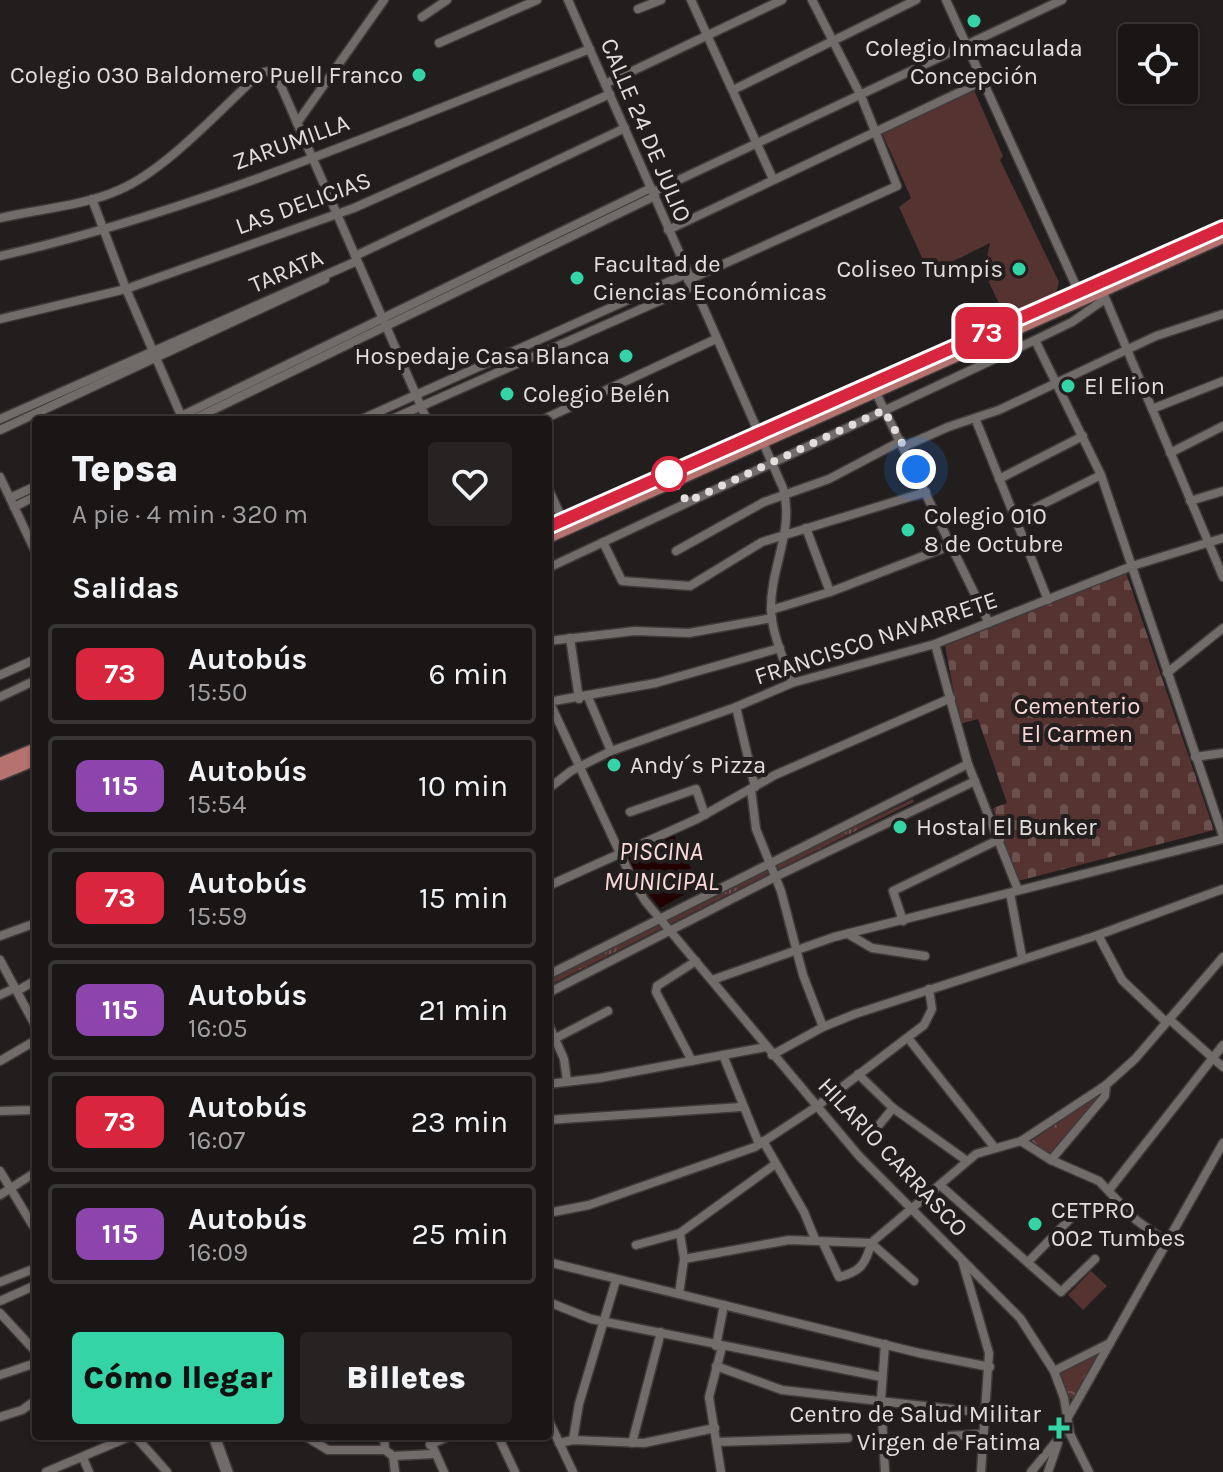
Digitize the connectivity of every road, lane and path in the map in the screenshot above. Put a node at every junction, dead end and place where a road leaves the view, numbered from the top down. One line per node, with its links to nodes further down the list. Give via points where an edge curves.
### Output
1 (384, 0): 24 (street)
2 (447, 0): 13 (street)
3 (537, 0): 15 (street)
4 (568, 0): 18 (street, CALLE 24 DE JULIO)
5 (661, 0): 12 (street)
6 (691, 0): 14 (street)
7 (782, 0): 14 (street)
8 (812, 0): 16 (street)
9 (916, 0): 16 (street)
10 (946, 0): 17 (street)
11 (1062, 0): 17 (street)
12 (638, 9)
13 (422, 17)
14 (708, 35): 20 (street); 21 (street)
15 (439, 43)
16 (833, 43): 21 (street); 23 (street)
17 (968, 45): 19 (street); 23 (street)
18 (590, 49): 20 (street, CALLE 24 DE JULIO); 28 (street, ZARUMILLA)
19 (983, 81): 26 (street); 43 (street)
20 (605, 84): 22 (street, CALLE 24 DE JULIO)
21 (733, 90): 27 (street)
22 (610, 94): 25 (street, CALLE 24 DE JULIO); 32 (street, LAS DELICIAS)
23 (861, 96): 26 (street); 27 (street)
24 (297, 123): 28 (street); 31 (street, via 281,86 269,71 260,73 144,176)
25 (625, 128): 30 (street, CALLE 24 DE JULIO); 39 (street, TARATA)
26 (877, 131): 29 (street); 40 (street, via 897,186)
27 (759, 145): 29 (street); 30 (street)
28 (312, 157): 32 (street); 36 (street, ZARUMILLA)
29 (773, 179): 35 (street)
30 (653, 192): 35 (street, CALLE 24 DE JULIO); 46 (street)
31 (92, 199): 33 (street); 36 (street)
32 (337, 214): 39 (street); 41 (street, LAS DELICIAS)
33 (0, 218)
34 (1223, 228): 43 (highway)
35 (668, 230): 40 (street, CALLE 24 DE JULIO)
36 (102, 231): 38 (street, ZARUMILLA); 41 (street)
37 (1223, 237): 42 (highway)
38 (0, 256)
39 (356, 259): 46 (street); 50 (street, TARATA)
40 (688, 280): 47 (street, CALLE 24 DE JULIO); 54 (street); 55 (street)
41 (126, 289): 45 (street, LAS DELICIAS); 50 (street)
42 (1104, 295): 43 (highway); 48 (street, via 1072,322); 49 (street)
43 (1080, 296): 53 (highway); 70 (highway)
44 (1222, 315): 49 (street, via 1156,336)
45 (0, 319)
46 (384, 324): 54 (street); 59 (street); 60 (street)
47 (716, 339): 64 (street); 70 (street, CALLE 24 DE JULIO)
48 (1035, 340): 52 (street); 57 (street)
49 (1128, 352): 52 (street); 56 (street)
50 (154, 356): 58 (street); 66 (street, TARATA); 68 (street, TARATA)
51 (1223, 381): 56 (street)
52 (1057, 383): 65 (street); 69 (street)
53 (875, 391): 57 (street); 70 (highway)
54 (416, 394): 55 (street); 61 (street)
55 (421, 406): 62 (street); 63 (street)
56 (1152, 409): 72 (street)
57 (884, 410): 71 (street); 73 (street)
58 (178, 416)
59 (185, 416)
60 (200, 416)
61 (369, 416)
62 (399, 416)
63 (425, 416)
64 (551, 416)
65 (975, 418): 71 (street); 76 (street)
66 (0, 419)
67 (1223, 426): 72 (street)
68 (0, 430)
69 (1083, 436): 74 (street); 76 (street)
70 (760, 438): 73 (street, CALLE 24 DE JULIO); 86 (highway); 90 (highway)
71 (903, 444): 79 (street); 80 (street)
72 (1170, 453): 83 (street)
73 (771, 463): 80 (street, CALLE 24 DE JULIO); 92 (street)
74 (1101, 475): 85 (street); 98 (street)
75 (0, 477): 84 (street)
76 (999, 479): 85 (street)
77 (32, 489): 84 (street)
78 (1223, 491): 83 (street)
79 (926, 492): 88 (street); 95 (street)
80 (785, 496): 89 (street, CALLE 24 DE JULIO); 96 (street, via 764,502)
81 (32, 497): 84 (street)
82 (552, 497): 86 (street)
83 (1190, 501): 93 (street)
84 (12, 502): 94 (street)
85 (1015, 518): 101 (street)
86 (563, 521): 87 (highway)
87 (552, 525)
88 (806, 528): 89 (street); 100 (street)
89 (787, 533): 92 (street, via 755,545 715,574 682,588 622,581); 102 (street, CALLE 24 DE JULIO)
90 (552, 535)
91 (1223, 538): 93 (street, FRANCISCO NAVARRETE)
92 (603, 542): 97 (street)
93 (1208, 543): 98 (street, FRANCISCO NAVARRETE); 99 (street)
94 (32, 544)
95 (952, 545): 100 (street); 103 (street)
96 (676, 551)
97 (552, 566)
98 (1132, 566): 101 (street, FRANCISCO NAVARRETE); 110 (street)
99 (1223, 577)
100 (830, 592): 102 (street)
101 (1048, 600): 103 (street, FRANCISCO NAVARRETE)
102 (772, 614): 105 (street, via 689,633 635,631); 108 (street, CALLE 24 DE JULIO)
103 (989, 623): 107 (street, FRANCISCO NAVARRETE)
104 (1223, 628): 110 (street)
105 (570, 638): 106 (street); 115 (street)
106 (552, 640)
107 (935, 644): 113 (street, FRANCISCO NAVARRETE); 116 (street)
108 (780, 648): 113 (street, CALLE 24 DE JULIO); 115 (street)
109 (32, 661): 111 (street)
110 (1167, 673): 123 (street)
111 (0, 675)
112 (32, 682): 114 (street)
113 (792, 683): 118 (street, FRANCISCO NAVARRETE)
114 (0, 697)
115 (583, 698): 117 (street); 121 (street)
116 (951, 698): 126 (street); 131 (street)
117 (552, 701)
118 (736, 707): 121 (street, FRANCISCO NAVARRETE); 131 (street)
119 (552, 709): 127 (street, HILARIO CARRASCO)
120 (32, 751): 125 (highway)
121 (611, 751): 127 (street, FRANCISCO NAVARRETE)
122 (1223, 753): 123 (street)
123 (1195, 757): 134 (street)
124 (32, 761): 128 (highway)
125 (0, 764)
126 (968, 764): 129 (street); 137 (street)
127 (579, 766): 130 (street, FRANCISCO NAVARRETE); 136 (street, HILARIO CARRASCO)
128 (0, 774)
129 (975, 781): 135 (street); 138 (street)
130 (552, 786)
131 (753, 788): 133 (street); 137 (street, via 753,820)
132 (630, 812): 133 (street, via 696,789)
133 (705, 815): 136 (street)
134 (1223, 837): 141 (street)
135 (1000, 839): 141 (street); 143 (street, via 893,891)
136 (620, 855): 139 (street); 142 (street, HILARIO CARRASCO)
137 (769, 863): 138 (street); 142 (street)
138 (775, 877): 145 (street); 149 (street)
139 (552, 884)
140 (1223, 889): 147 (street)
141 (1014, 892): 143 (street); 151 (street)
142 (659, 919): 145 (street, HILARIO CARRASCO); 155 (street)
143 (903, 921): 146 (street)
144 (32, 924): 148 (street)
145 (670, 931): 154 (street, HILARIO CARRASCO); 160 (street)
146 (848, 934): 149 (street); 150 (street, via 872,948)
147 (1098, 935): 151 (street); 164 (street, via 1122,980)
148 (0, 936)
149 (796, 949): 156 (street); 165 (street)
150 (925, 956)
151 (1022, 957): 159 (street)
152 (1223, 957): 164 (street)
153 (0, 960): 158 (street)
154 (696, 961): 156 (street, HILARIO CARRASCO); 175 (street, via 657,986 656,992)
155 (552, 973)
156 (712, 980): 171 (street, HILARIO CARRASCO)
157 (32, 982): 158 (street)
158 (16, 989): 161 (street); 163 (street)
159 (929, 989): 165 (street); 168 (street, via 931,1015)
160 (552, 991)
161 (0, 995)
162 (608, 1011): 167 (street)
163 (32, 1019)
164 (1168, 1020): 173 (street); 180 (street)
165 (823, 1027): 171 (street)
166 (552, 1030): 167 (street)
167 (556, 1038): 178 (street)
168 (908, 1038): 177 (street); 191 (street)
169 (32, 1042): 174 (street)
170 (1223, 1045): 173 (street)
171 (769, 1051): 172 (street); 182 (street, HILARIO CARRASCO)
172 (723, 1055): 175 (street); 181 (street)
173 (1213, 1057): 176 (street); 199 (street)
174 (0, 1061)
175 (692, 1061): 178 (street)
176 (1223, 1067)
177 (858, 1074): 182 (street); 183 (street)
178 (567, 1081): 179 (street)
179 (552, 1083)
180 (1106, 1085): 188 (street); 192 (street, via 1105,1096)
181 (741, 1107): 186 (street); 189 (street)
182 (816, 1107): 189 (street); 202 (street, HILARIO CARRASCO)
183 (893, 1108): 187 (street); 193 (street)
184 (32, 1110): 185 (street)
185 (0, 1111)
186 (552, 1120)
187 (879, 1125)
188 (1021, 1141): 191 (street); 192 (street)
189 (761, 1143): 194 (street); 201 (street, via 589,1205)
190 (1223, 1143): 208 (street)
191 (995, 1148): 193 (street)
192 (1051, 1160): 199 (street, via 1090,1175)
193 (967, 1161): 197 (street)
194 (774, 1165): 205 (street); 206 (street)
195 (0, 1171): 198 (street)
196 (32, 1174): 198 (street)
197 (941, 1186): 202 (street); 213 (street)
198 (12, 1187): 200 (street); 204 (street)
199 (1109, 1190): 208 (street, via 1136,1220)
200 (0, 1195)
201 (552, 1212)
202 (912, 1212): 207 (street); 212 (street, HILARIO CARRASCO)
203 (1071, 1218): 213 (street)
204 (32, 1224)
205 (680, 1233): 209 (street); 210 (street)
206 (819, 1241): 207 (street); 207 (street, via 839,1277 858,1270); 210 (street, via 765,1243)
207 (871, 1243): 217 (street)
208 (1168, 1243): 227 (street)
209 (636, 1245)
210 (684, 1259): 220 (street)
211 (1095, 1259): 213 (street, via 1061,1292)
212 (962, 1260): 233 (street); 234 (street, HILARIO CARRASCO, via 1020,1318)
213 (1029, 1261)
214 (552, 1263): 216 (street)
215 (32, 1270): 218 (street)
216 (616, 1280): 220 (street); 225 (street)
217 (914, 1281)
218 (0, 1282)
219 (32, 1287): 221 (street)
220 (679, 1294): 223 (street)
221 (0, 1301)
222 (552, 1303): 225 (street)
223 (724, 1305): 228 (street); 229 (street)
224 (0, 1313): 230 (street)
225 (604, 1321): 226 (street); 253 (street)
226 (661, 1332): 229 (street); 256 (street)
227 (1111, 1343): 234 (street); 241 (street)
228 (885, 1344): 233 (street); 236 (street)
229 (719, 1346): 232 (street); 236 (street)
230 (32, 1348)
231 (32, 1364): 235 (street)
232 (716, 1366): 237 (street, via 782,1390); 243 (street, via 709,1397)
233 (990, 1367): 239 (street)
234 (1054, 1371): 241 (street, HILARIO CARRASCO)
235 (0, 1375)
236 (882, 1377): 237 (street)
237 (881, 1399): 239 (street); 270 (street)
238 (32, 1402): 240 (street)
239 (986, 1413): 244 (street)
240 (0, 1417)
241 (1067, 1419): 246 (street); 274 (street, HILARIO CARRASCO)
242 (552, 1428): 255 (street)
243 (715, 1428): 254 (street); 256 (street)
244 (984, 1434): 258 (street, via 948,1436); 271 (street)
245 (848, 1438): 254 (street)
246 (1059, 1438): 272 (street); 273 (street)
247 (124, 1440): 260 (street)
248 (137, 1440): 263 (street)
249 (215, 1440): 264 (main road)
250 (312, 1440): 259 (street, via 328,1450)
251 (385, 1440): 259 (street)
252 (500, 1440): 267 (street)
253 (573, 1440): 255 (street); 256 (street)
254 (717, 1442): 269 (street)
255 (559, 1443): 268 (street)
256 (632, 1443)
257 (431, 1445): 259 (street); 266 (street)
258 (945, 1445)
259 (389, 1453): 265 (street)
260 (83, 1458): 261 (street); 262 (street)
261 (46, 1472)
262 (89, 1472)
263 (167, 1472)
264 (227, 1472)
265 (395, 1472)
266 (444, 1472)
267 (515, 1472)
268 (573, 1472)
269 (721, 1472)
270 (885, 1472)
271 (981, 1472)
272 (1031, 1472)
273 (1048, 1472)
274 (1089, 1472)

